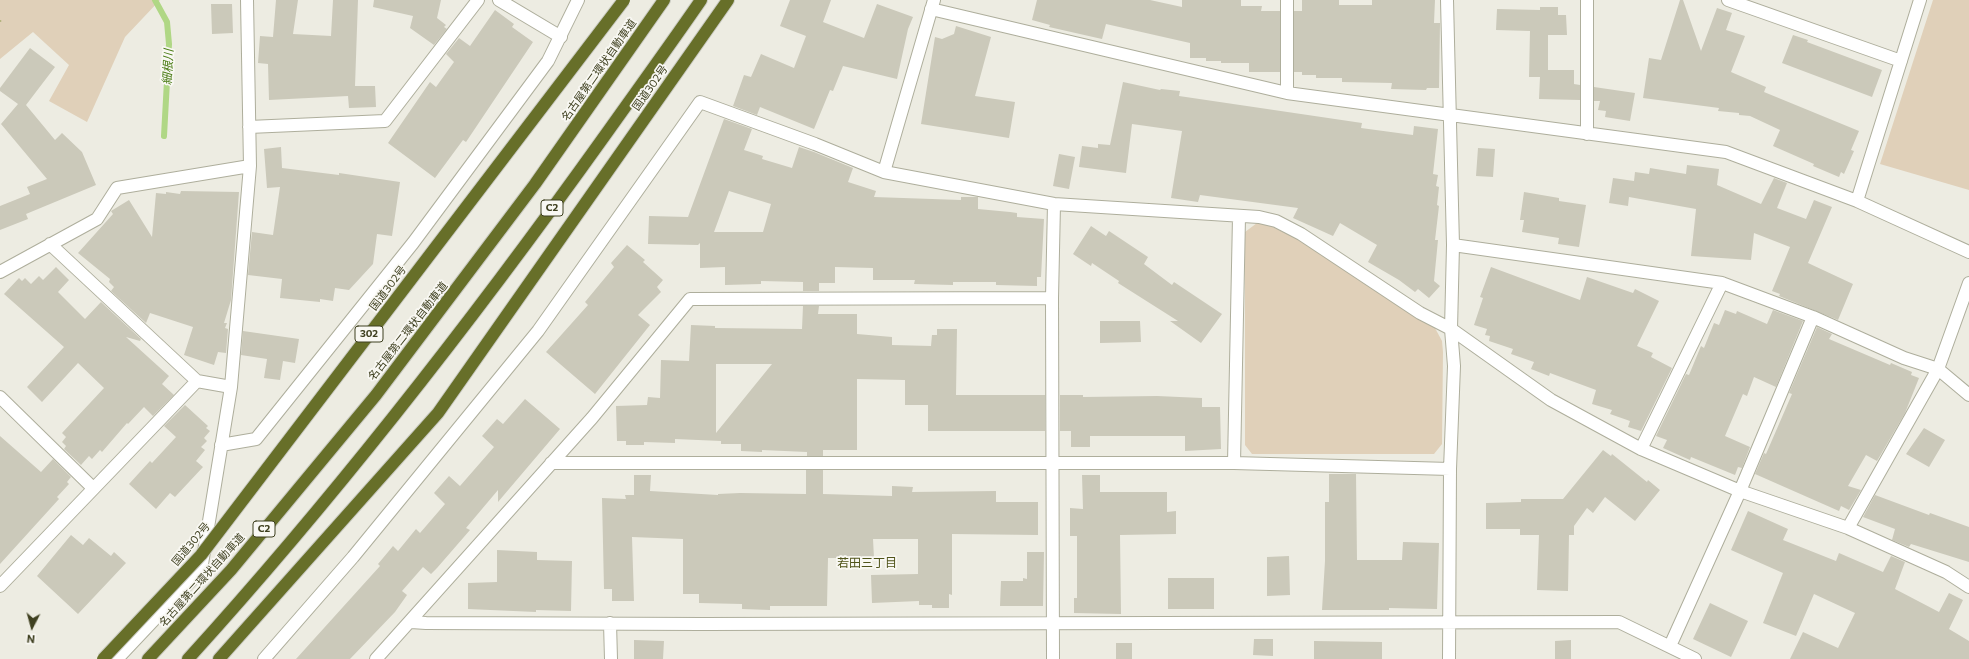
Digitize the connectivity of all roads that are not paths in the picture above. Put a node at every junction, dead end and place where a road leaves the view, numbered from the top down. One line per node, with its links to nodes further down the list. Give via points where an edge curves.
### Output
1 (247, 0): 19 (street)
2 (478, 0): 19 (street, via 385,121)
3 (499, 0): 15 (street)
4 (578, 0): 15 (street)
5 (624, 0): 56 (highway, 国道302号 / 302, bridge, via 201,555)
6 (664, 0): 58 (highway, 名古屋第二環状自動車道 / C2, via 535,184 376,395 231,570)
7 (701, 0): 59 (highway, C2, via 559,200 397,412 252,588)
8 (728, 0): 60 (highway, 国道302号, via 438,413)
9 (1287, 0): 17 (street)
10 (1447, 0): 18 (street)
11 (1587, 0): 20 (street)
12 (1728, 0): 16 (street)
13 (1920, 0): 16 (street)
14 (932, 4): 17 (street); 22 (street)
15 (561, 37): 40 (street, via 548,61 413,243 256,439)
16 (1901, 61): 23 (street)
17 (1287, 93): 18 (street)
18 (1449, 114): 20 (street); 27 (street)
19 (249, 127): 21 (street)
20 (1587, 134): 23 (street, via 1726,152)
21 (250, 166): 26 (street, via 117,188 96,219); 37 (street)
22 (884, 172): 24 (street); 61 (street, via 700,102 538,331 353,558)
23 (1857, 201): 28 (street)
24 (1054, 204): 25 (street); 32 (street)
25 (1240, 217): 34 (street, via 1259,217 1276,221 1302,234 1420,313); 42 (street)
26 (50, 244): 29 (street); 36 (street)
27 (1453, 245): 30 (street); 34 (street)
28 (1969, 252)
29 (0, 272)
30 (1722, 282): 33 (street); 41 (street)
31 (1969, 282): 35 (street)
32 (1052, 298): 43 (street, via 690,299); 44 (street)
33 (1813, 318): 35 (street, via 1904,358); 47 (street)
34 (1451, 329): 41 (street, via 1551,400); 45 (street, via 1454,366)
35 (1938, 369): 38 (street); 48 (street)
36 (197, 381): 37 (street); 46 (street)
37 (231, 387): 40 (street)
38 (1969, 395)
39 (0, 397): 46 (street)
40 (221, 445): 57 (street, via 201,570)
41 (1641, 449): 47 (street)
42 (1234, 463): 44 (street); 45 (street)
43 (551, 464): 44 (street); 51 (street)
44 (1052, 464): 53 (street)
45 (1450, 469): 54 (street)
46 (93, 488): 49 (street)
47 (1740, 491): 48 (street); 55 (street)
48 (1848, 528): 50 (street, via 1946,572)
49 (0, 586)
50 (1969, 587)
51 (411, 622): 52 (street); 62 (street)
52 (610, 623): 53 (street); 63 (street)
53 (1054, 623): 54 (street); 64 (street)
54 (1449, 623): 55 (street, via 1619,622); 65 (street)
55 (1670, 646): 66 (street)
56 (103, 659)
57 (117, 659)
58 (148, 659)
59 (188, 659)
60 (220, 659)
61 (264, 659)
62 (376, 659)
63 (611, 659)
64 (1053, 659)
65 (1449, 659)
66 (1695, 659)

